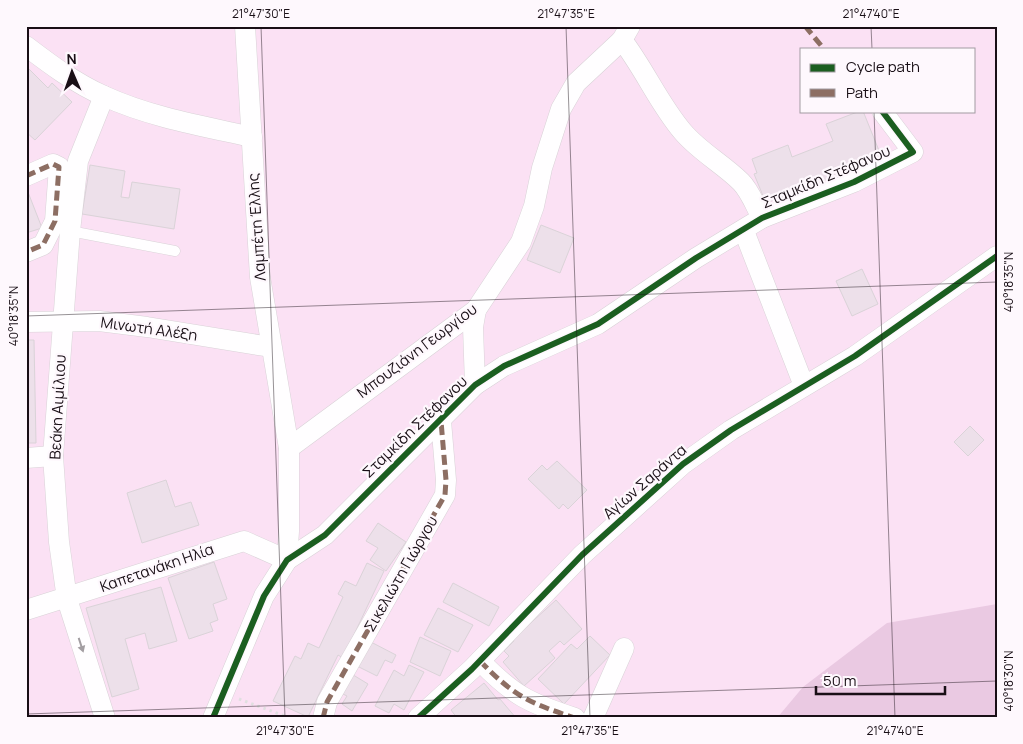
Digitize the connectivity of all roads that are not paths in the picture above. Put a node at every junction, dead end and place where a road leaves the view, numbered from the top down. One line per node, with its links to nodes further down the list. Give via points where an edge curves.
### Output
1 (245, 26): 6 (street, Λαμπέτη Έλλης)
2 (626, 33): 8 (street, via 659,98 683,132 742,183); 14 (street, Μπουζιάνη Γεωργίου, via 576,83 561,109 521,242)
3 (26, 46): 4 (street, via 64,75)
4 (104, 96): 6 (street, via 159,115); 9 (street, Βεάκη Αιμίλιου, via 78,161)
5 (883, 112): 8 (street, Σταμκίδη Στέφανου, via 913,152 854,182)
6 (252, 137): 17 (street, Λαμπέτη Έλλης, via 256,233)
7 (26, 176): 12 (street, via 53,164 59,167 55,221 43,245)
8 (762, 218): 10 (street, Σταμκίδη Στέφανου)
9 (70, 231): 11 (lane); 15 (street, Βεάκη Αιμίλιου)
10 (744, 231): 18 (street, Σταμκίδη Στέφανου, via 696,258 598,324 504,366); 19 (street)
11 (175, 251)
12 (26, 252)
13 (997, 256): 19 (street, Αγίων Σαράντα, via 855,356)
14 (476, 310): 18 (street, via 473,327); 21 (street, Μπουζιάνη Γεωργίου)
15 (63, 321): 16 (street, Μινωτή Αλέξη); 17 (street, Μινωτή Αλέξη, via 99,321 147,327); 22 (street, Βεάκη Αιμίλιου)
16 (26, 322)
17 (271, 347): 21 (street, Λαμπέτη Έλλης)
18 (475, 385): 20 (street, Σταμκίδη Στέφανου)
19 (804, 386): 28 (street, Αγίων Σαράντα, via 731,430 683,464 562,574)
20 (441, 421): 24 (street, Σταμκίδη Στέφανου, via 325,535); 32 (street, Σικελιώτη Γιώργου, via 445,495 327,702)
21 (289, 448): 24 (street, Λαμπέτη Έλλης)
22 (54, 456): 23 (street); 25 (street, Βεάκη Αιμίλιου, via 59,542)
23 (26, 458)
24 (287, 560): 25 (street, Καπετανάκη Ηλία, via 244,541); 31 (street, Σταμκίδη Στέφανου, via 264,596)
25 (67, 599): 26 (street, Καπετανάκη Ηλία); 30 (street, Βεάκη Αιμίλιου, one-way to 30)
26 (26, 610)
27 (624, 648): 35 (street)
28 (480, 660): 29 (street); 33 (street, Αγίων Σαράντα)
29 (534, 711): 34 (street)
30 (105, 718)
31 (213, 718)
32 (323, 718)
33 (418, 718)
34 (575, 718)
35 (593, 718)

